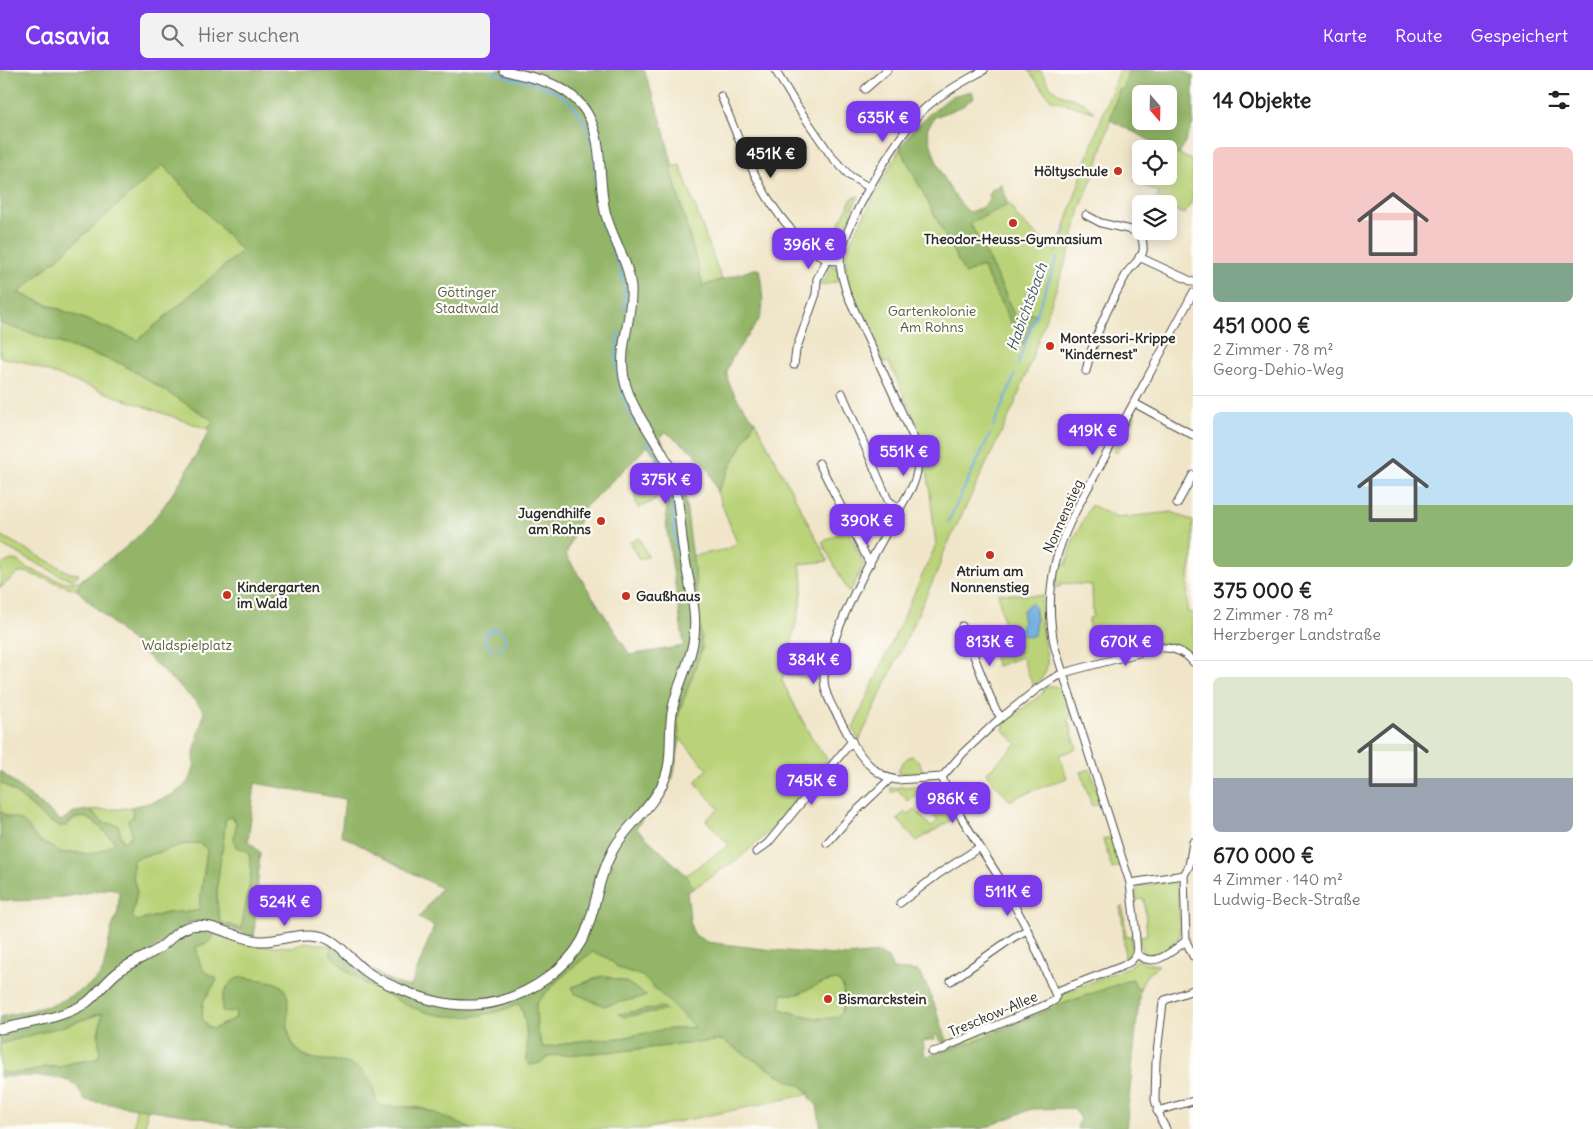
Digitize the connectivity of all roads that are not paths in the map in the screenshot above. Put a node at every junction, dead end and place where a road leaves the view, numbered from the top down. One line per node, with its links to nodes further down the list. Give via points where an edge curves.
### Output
1 (504, 70): 46 (street, via 562,89 582,107 593,127 600,153 606,214 630,276 631,304 622,363 624,378 636,413 667,461 675,484 695,620 693,647 672,711 671,754 665,779 656,796 611,853 586,935 568,961 536,985 509,998 458,1006 426,999 388,984 366,971 325,937 310,935 262,941 237,937 208,926 192,925 177,932 156,951 118,971 82,1006)
2 (775, 70): 8 (street, via 832,157 850,176)
3 (887, 70): 6 (street)
4 (984, 70): 5 (street)
5 (972, 73): 8 (street, via 922,110 894,145)
6 (865, 89)
7 (721, 96): 11 (street, via 744,151 788,227)
8 (870, 188): 12 (street, via 842,246)
9 (1086, 216): 10 (street, via 1140,232 1143,246)
10 (1139, 257): 13 (street); 16 (street, via 1112,301 1089,355)
11 (827, 260): 12 (street); 15 (street, via 817,279 816,294 796,350)
12 (840, 261): 23 (street, via 847,294 917,447 919,466 916,477)
13 (1193, 282)
14 (1193, 293): 18 (street, Nonnenstieg)
15 (794, 365)
16 (1086, 371)
17 (842, 393): 23 (street, via 888,500)
18 (1134, 403): 19 (street); 27 (street, Nonnenstieg, via 1072,520 1055,565 1051,624)
19 (1193, 435)
20 (818, 463): 24 (street)
21 (1193, 475): 22 (street)
22 (1178, 504)
23 (900, 509): 24 (street)
24 (870, 564): 29 (street, via 846,609 824,675 827,692)
25 (962, 626): 28 (street)
26 (1193, 662): 27 (street, via 1176,650 1157,648)
27 (1063, 673): 28 (street); 37 (street, Nonnenstieg)
28 (1001, 717): 30 (street)
29 (852, 741): 31 (street, via 863,760); 35 (street, via 768,843)
30 (942, 777): 31 (street); 34 (street, via 951,801)
31 (890, 779): 33 (street)
32 (1193, 842): 36 (street)
33 (828, 843)
34 (980, 847): 38 (street); 39 (street)
35 (756, 852)
36 (1184, 875): 37 (street); 40 (street)
37 (1130, 883): 41 (street, Nonnenstieg)
38 (900, 902)
39 (1027, 930): 43 (street); 45 (street)
40 (1186, 941): 41 (street, via 1153,961); 42 (street)
41 (1137, 954): 45 (street, Tresckow-Allee, via 1123,966)
42 (1193, 956)
43 (951, 981)
44 (1193, 990): 49 (street, via 1162,1003 1155,1100)
45 (1055, 992): 47 (street, Tresckow-Allee, via 1055,1000 1050,1003)
46 (0, 1029)
47 (932, 1052)
48 (1193, 1101): 49 (street)
49 (1157, 1111): 50 (street)
50 (1166, 1129)

